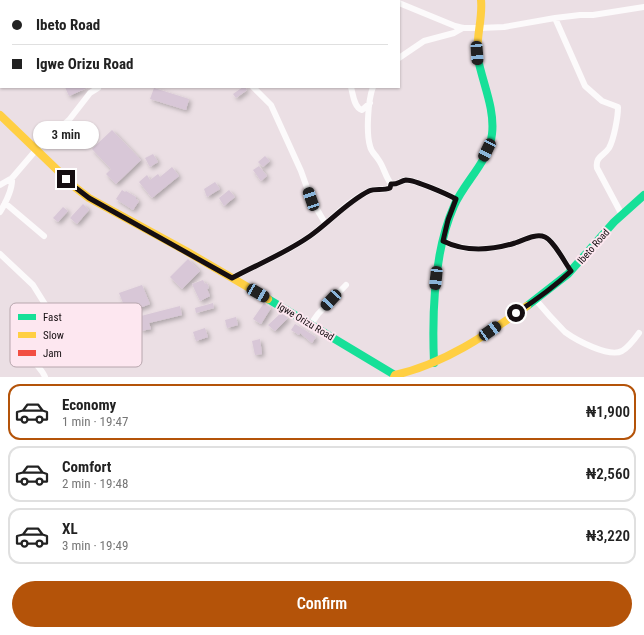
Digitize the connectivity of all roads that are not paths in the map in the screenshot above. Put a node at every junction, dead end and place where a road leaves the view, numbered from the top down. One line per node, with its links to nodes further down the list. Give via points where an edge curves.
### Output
1 (480, 0): 6 (street)
2 (400, 3): 5 (street)
3 (644, 7): 4 (street)
4 (555, 18): 6 (street, via 511,26); 22 (street, via 585,86 602,101 618,107 612,142 596,163)
5 (463, 28): 6 (street); 7 (street, via 424,41)
6 (480, 28): 19 (street, via 477,44 478,62 489,105 492,135 478,168)
7 (400, 57)
8 (98, 88): 14 (street, via 90,93 69,120)
9 (254, 88): 23 (street, via 271,105 311,199)
10 (351, 88): 12 (street, via 357,108 362,110)
11 (373, 88): 12 (street)
12 (370, 103): 16 (street, via 369,145)
13 (0, 115): 14 (street, Igwe Orizu Road)
14 (36, 150): 15 (street); 28 (street, Igwe Orizu Road, via 89,198)
15 (12, 178): 17 (street); 20 (street)
16 (391, 184): 19 (street, via 411,181); 23 (street, via 387,189 368,191)
17 (0, 185)
18 (644, 195): 22 (street, Ibeto Road)
19 (456, 199): 25 (street)
20 (5, 203): 21 (street); 24 (street)
21 (0, 212)
22 (622, 215): 27 (street, Ibeto Road)
23 (325, 224): 28 (street, via 286,252)
24 (44, 236)
25 (443, 241): 27 (street, via 453,246 476,249 502,246 543,236 552,244); 34 (street, via 434,296)
26 (0, 254): 31 (street, via 34,285)
27 (571, 271): 30 (street, Ibeto Road)
28 (232, 278): 32 (street, Igwe Orizu Road)
29 (346, 285): 32 (street)
30 (536, 300): 33 (street, via 566,332 592,347 621,352); 34 (street, Ibeto Road, via 478,340)
31 (45, 303)
32 (311, 324): 36 (street, Igwe Orizu Road)
33 (639, 333)
34 (434, 363): 36 (street, Ibeto Road)
35 (39, 367): 37 (street)
36 (395, 376)
37 (45, 377)

